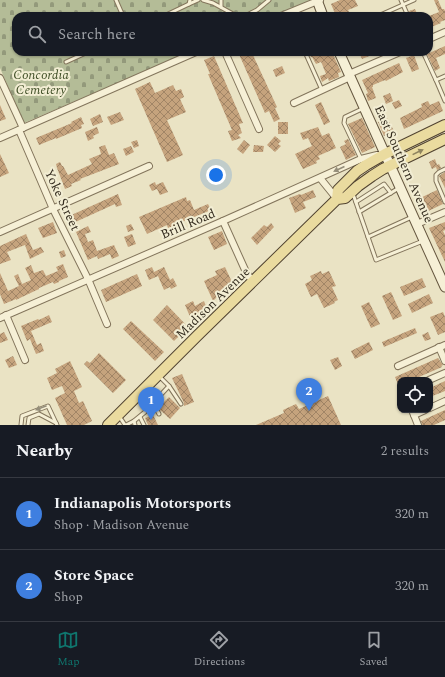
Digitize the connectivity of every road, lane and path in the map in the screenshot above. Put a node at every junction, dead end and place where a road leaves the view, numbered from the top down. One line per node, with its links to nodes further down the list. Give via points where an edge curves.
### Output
1 (116, 0): 13 (lane)
2 (190, 0): 10 (lane)
3 (198, 0): 10 (lane)
4 (203, 0): 12 (lane)
5 (221, 0): 12 (lane)
6 (269, 0): 16 (lane)
7 (318, 0): 17 (street); 18 (street)
8 (401, 0): 11 (lane)
9 (414, 0): 11 (lane)
10 (189, 4): 14 (lane)
11 (403, 5): 19 (lane); 20 (lane)
12 (221, 7): 15 (lane)
13 (121, 12)
14 (172, 12)
15 (230, 12)
16 (253, 12)
17 (293, 12)
18 (322, 12)
19 (387, 12)
20 (406, 12)
21 (445, 32): 22 (street)
22 (433, 37)
23 (79, 56): 30 (lane)
24 (187, 56): 40 (street)
25 (227, 56): 41 (street)
26 (307, 56): 35 (lane)
27 (341, 56): 31 (street, East Southern Avenue)
28 (392, 56): 31 (street)
29 (425, 56): 34 (lane)
30 (66, 62)
31 (350, 76): 35 (street); 38 (street, East Southern Avenue)
32 (445, 76): 34 (lane)
33 (0, 78): 40 (street, Yoke Street)
34 (436, 80): 36 (lane)
35 (322, 90): 37 (street)
36 (445, 101)
37 (294, 103)
38 (364, 108): 44 (street, East Southern Avenue); 45 (lane, via 345,117 344,123)
39 (445, 125): 44 (main road, Madison Avenue)
40 (21, 129): 42 (street); 56 (street, Yoke Street)
41 (259, 129)
42 (0, 138)
43 (445, 139): 46 (main road, Madison Avenue, one-way to 43)
44 (385, 154): 45 (street, Brill Road); 46 (street, East Southern Avenue); 53 (main road, Madison Avenue, via 350,178 338,190)
45 (361, 159): 49 (street, Brill Road, one-way to 49)
46 (390, 165): 50 (street, East Southern Avenue); 51 (main road, Madison Avenue)
47 (150, 166): 56 (street)
48 (445, 169): 55 (lane, via 436,176)
49 (320, 178): 53 (street); 60 (street, Brill Road)
50 (400, 188): 52 (lane); 59 (street, East Southern Avenue)
51 (352, 192): 53 (main road, Madison Avenue, via 345,198); 54 (lane)
52 (391, 194): 54 (lane, via 384,184); 57 (lane)
53 (337, 199): 65 (main road, Madison Avenue)
54 (356, 202): 57 (lane)
55 (445, 202)
56 (53, 209): 61 (street); 64 (street, Yoke Street)
57 (359, 212): 62 (lane)
58 (445, 212): 59 (street)
59 (415, 220): 62 (lane); 63 (street, East Southern Avenue)
60 (223, 221): 64 (street, Brill Road); 65 (street)
61 (0, 232)
62 (368, 237): 63 (lane, via 376,260)
63 (424, 240): 66 (street, East Southern Avenue)
64 (88, 279): 67 (street, Brill Road); 68 (street, Yoke Street)
65 (253, 282): 74 (main road, Madison Avenue)
66 (445, 287)
67 (3, 317): 70 (street)
68 (107, 324)
69 (442, 346): 71 (street); 72 (street)
70 (25, 360)
71 (445, 360)
72 (398, 366)
73 (445, 373): 75 (street)
74 (158, 375): 76 (main road, Madison Avenue); 77 (lane)
75 (433, 378)
76 (148, 385): 78 (lane); 85 (main road, Madison Avenue)
77 (169, 386): 78 (lane); 80 (lane)
78 (159, 397): 84 (lane, via 153,404)
79 (445, 401): 81 (street)
80 (181, 404)
81 (433, 407)
82 (145, 412): 86 (lane)
83 (413, 413): 94 (street)
84 (159, 414)
85 (118, 415): 91 (main road, Madison Avenue); 92 (lane)
86 (140, 417): 87 (lane); 93 (lane)
87 (135, 423): 92 (lane)
88 (57, 424): 89 (lane, one-way to 89, via 48,406 22,416); 90 (lane, via 39,414 29,418)
89 (21, 425)
90 (28, 425)
91 (108, 425)
92 (126, 425)
93 (144, 425)
94 (418, 425)

